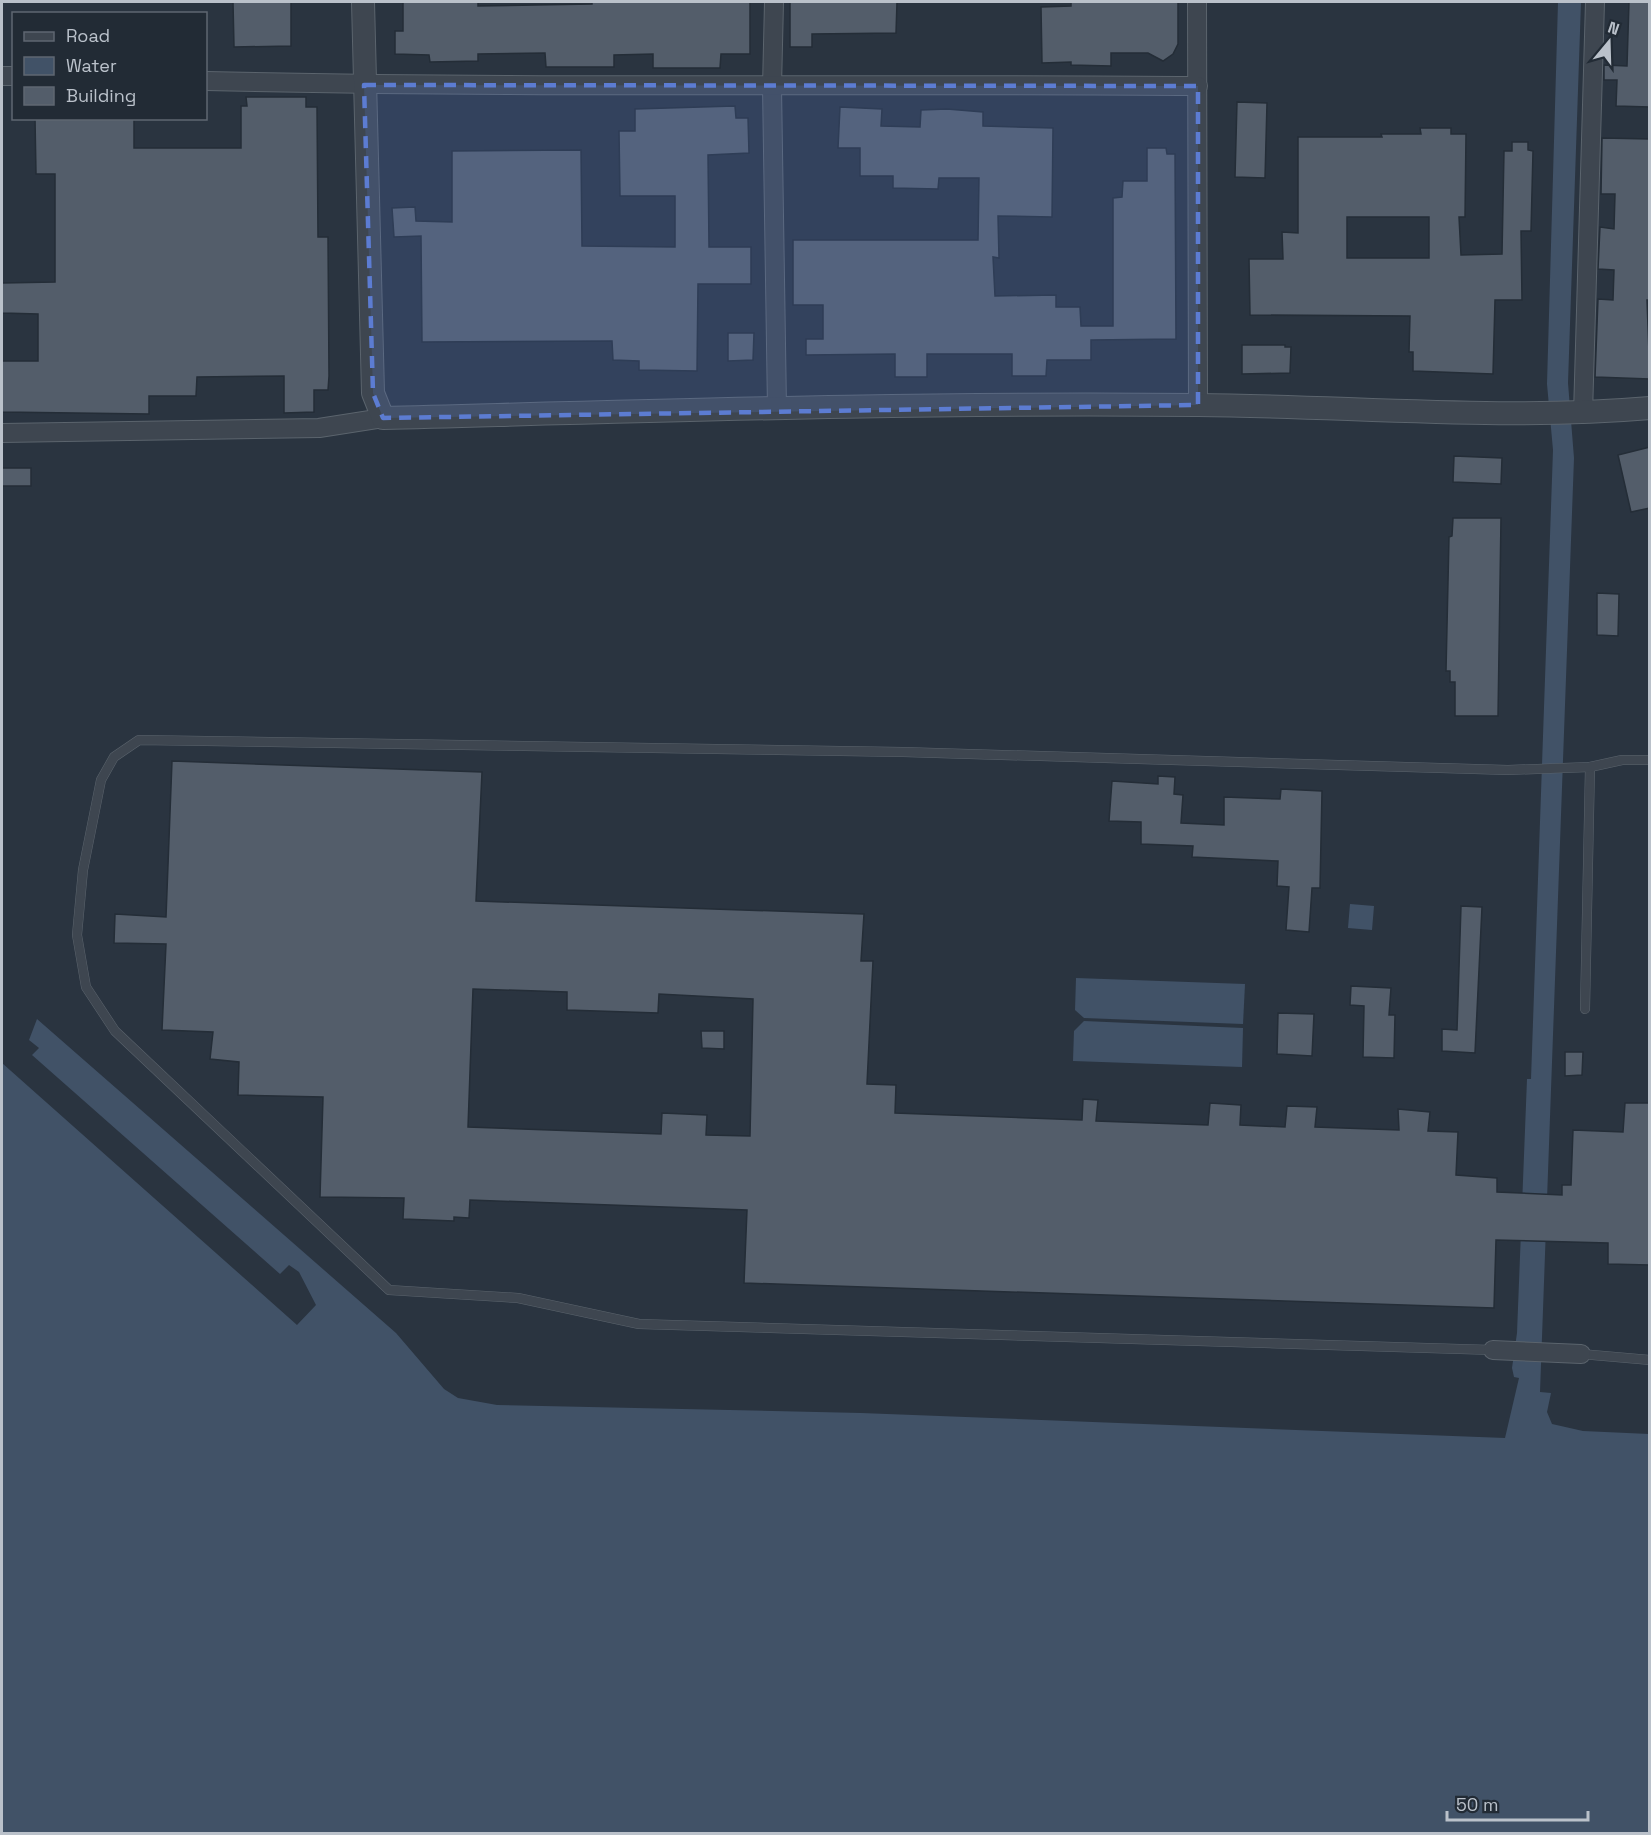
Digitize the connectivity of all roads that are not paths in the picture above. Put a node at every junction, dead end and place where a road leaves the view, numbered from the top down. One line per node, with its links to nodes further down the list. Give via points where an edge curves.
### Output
1 (363, 2): 6 (street)
2 (774, 2): 8 (street)
3 (1197, 2): 7 (street)
4 (1595, 2): 12 (street)
5 (207, 81): 6 (street)
6 (364, 85): 8 (street); 13 (street, via 373,393)
7 (1198, 86): 8 (street, via 938,83); 9 (street)
8 (772, 87): 10 (street)
9 (1198, 405): 10 (street); 12 (street)
10 (777, 408): 13 (street)
11 (1650, 408): 12 (street)
12 (1578, 414)
13 (383, 418): 14 (street, via 319,428)
14 (2, 433)
15 (1650, 760): 16 (lane, via 1622,760)
16 (1590, 767): 17 (lane); 18 (lane, via 1508,770 903,752 139,740 114,757 100,780 82,870 77,935 86,987 115,1031 389,1290 518,1298 639,1324)
17 (1585, 1009)
18 (1493, 1350): 19 (street)
19 (1581, 1354): 20 (lane)
20 (1650, 1360)

